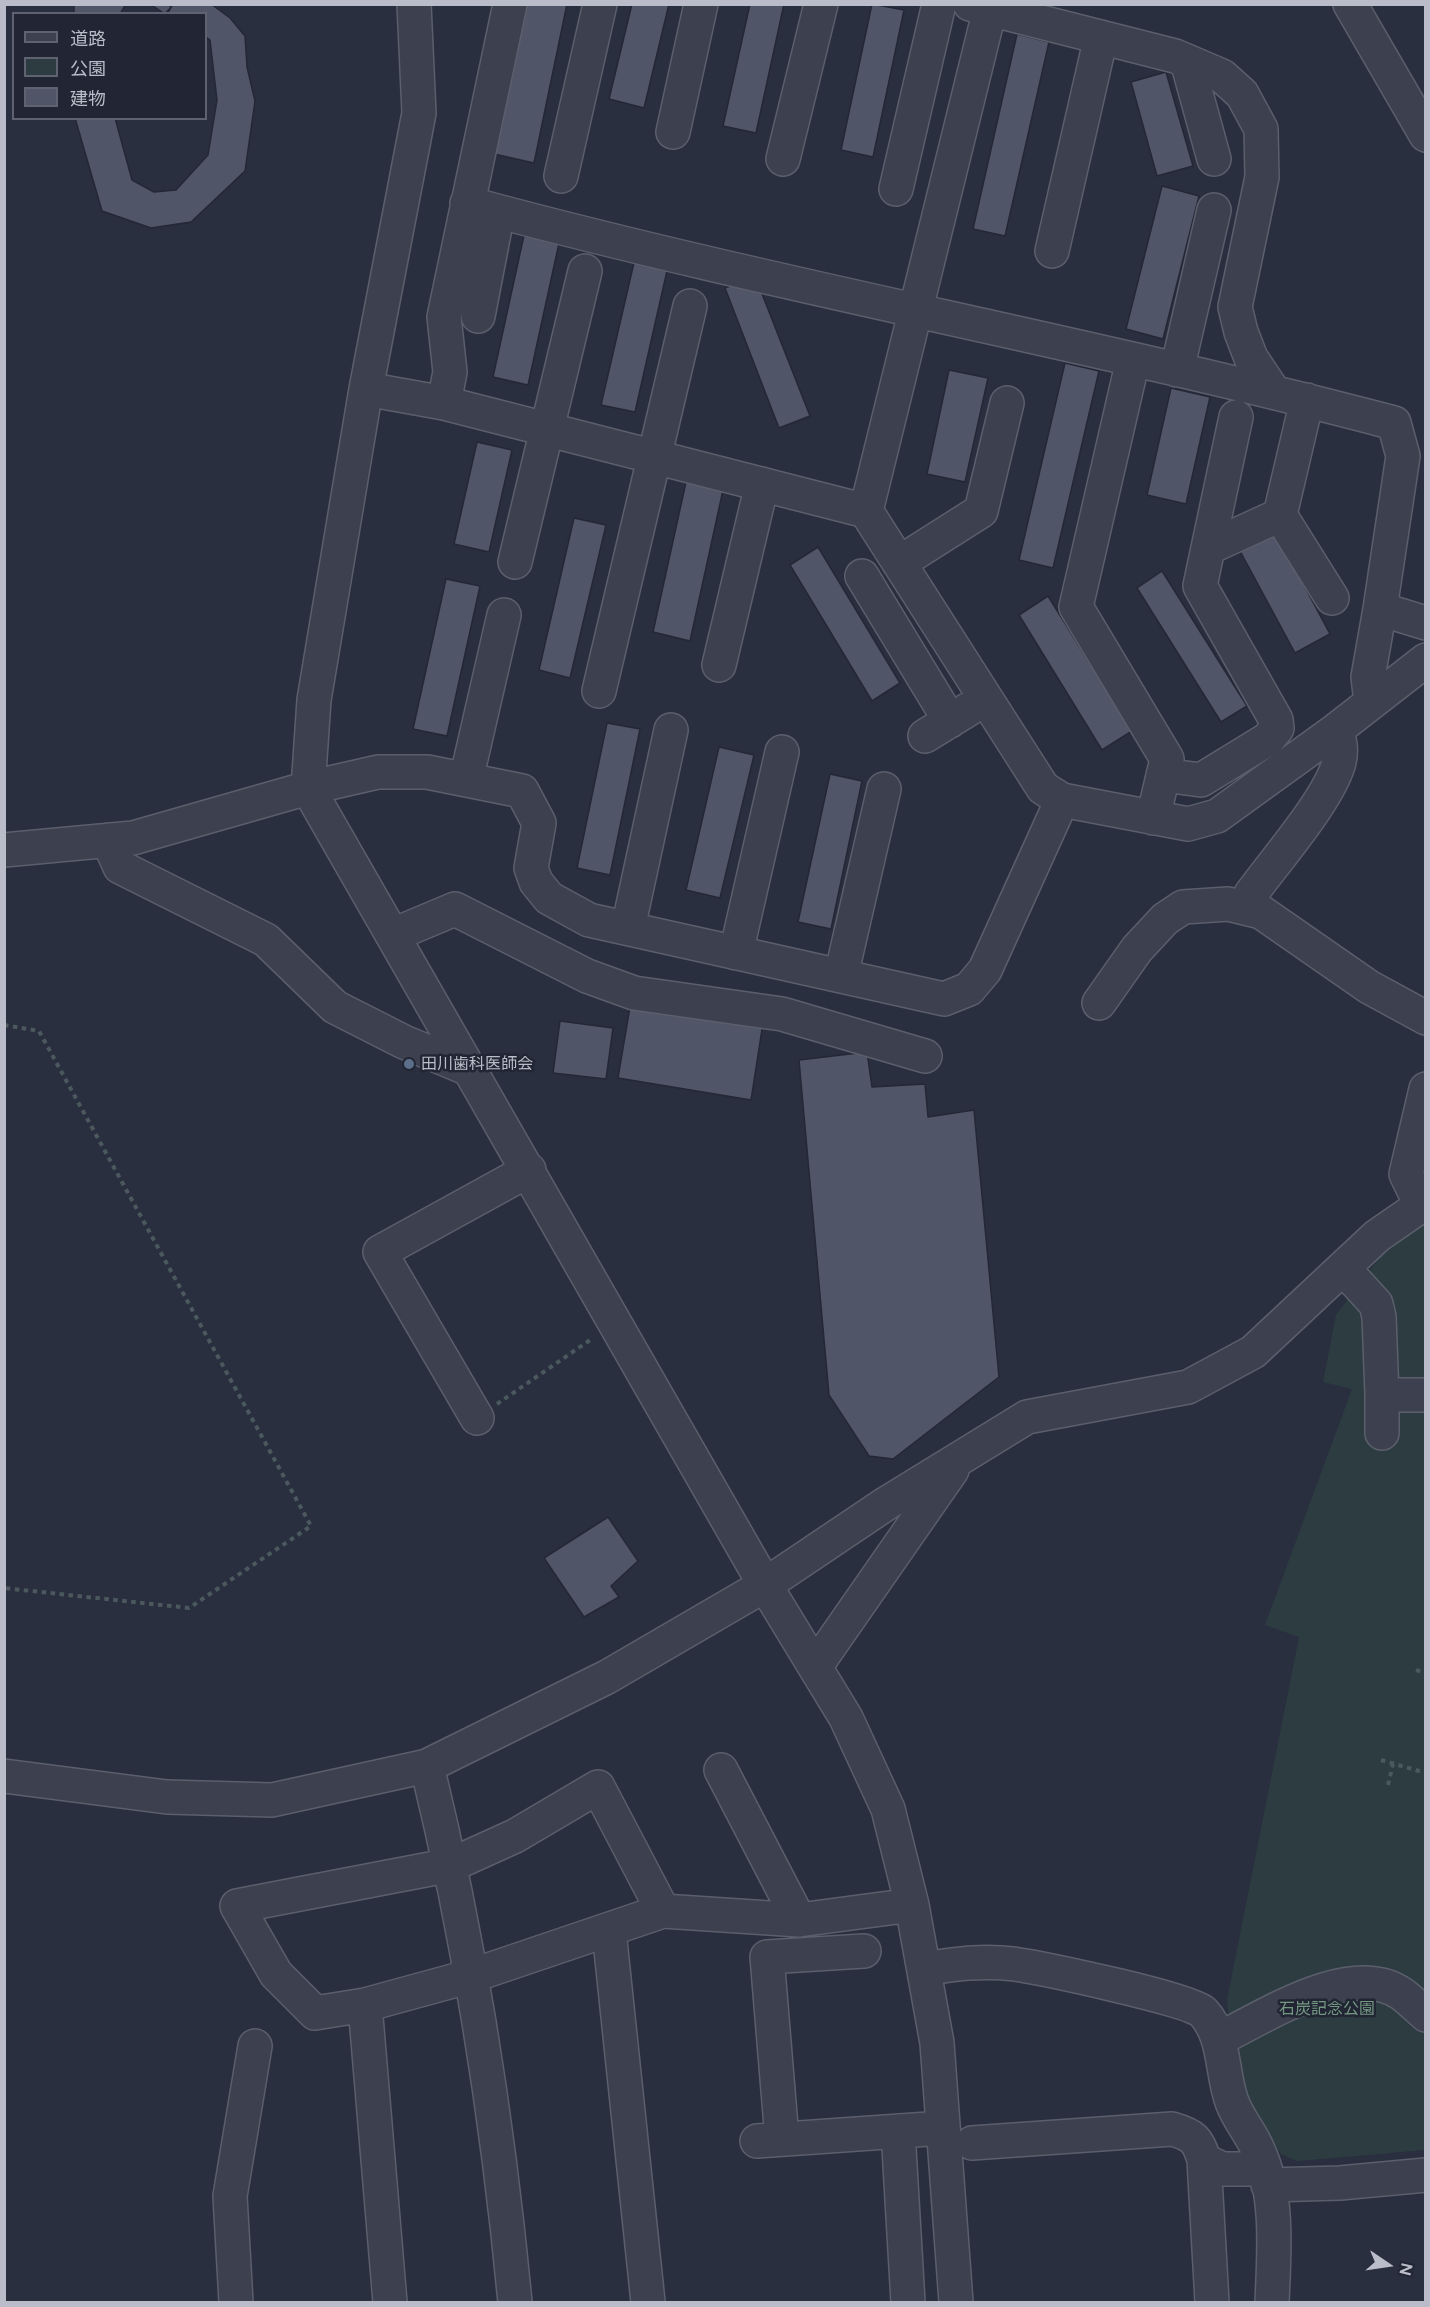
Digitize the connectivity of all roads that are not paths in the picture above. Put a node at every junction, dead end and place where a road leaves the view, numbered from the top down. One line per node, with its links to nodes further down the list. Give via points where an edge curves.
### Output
1 (414, 4): 27 (street, via 419,113)
2 (510, 4): 17 (street)
3 (600, 4): 15 (street)
4 (701, 4): 11 (street)
5 (821, 4): 13 (street)
6 (939, 4): 16 (street)
7 (1350, 4): 12 (street)
8 (980, 7): 9 (street); 23 (street)
9 (1101, 38): 10 (street); 20 (street)
10 (1187, 61): 14 (street); 28 (street, via 1222,76 1242,94 1261,129 1262,177 1235,307 1251,358)
11 (673, 132)
12 (1425, 135)
13 (783, 159)
14 (1214, 159)
15 (561, 176)
16 (896, 189)
17 (467, 203): 19 (street); 31 (street, via 444,317 450,372)
18 (1214, 210): 26 (street)
19 (498, 212): 23 (street); 24 (street)
20 (1052, 251)
21 (585, 271): 33 (street)
22 (690, 306): 34 (street)
23 (915, 311): 25 (street); 36 (street)
24 (478, 316)
25 (1133, 360): 26 (street); 54 (street, via 1076,607 1167,759)
26 (1177, 370): 28 (street)
27 (366, 389): 31 (street); 56 (street, via 314,700)
28 (1273, 391): 29 (street)
29 (1307, 400): 37 (street); 43 (street, via 1394,423 1403,456)
30 (1007, 402): 40 (street, via 981,511)
31 (444, 403): 33 (street)
32 (1236, 417): 38 (street)
33 (547, 429): 34 (street); 39 (street)
34 (655, 457): 35 (street); 48 (street)
35 (762, 484): 36 (street); 47 (street)
36 (866, 511): 40 (street)
37 (1280, 515): 38 (street); 42 (street)
38 (1208, 548): 54 (street, via 1200,586 1277,728 1268,739 1201,780)
39 (515, 562)
40 (899, 563): 49 (street)
41 (862, 576): 49 (street, via 937,729)
42 (1332, 598)
43 (1380, 609): 45 (street); 50 (street, via 1368,677)
44 (504, 615): 55 (street)
45 (1425, 623)
46 (1425, 660): 50 (street)
47 (719, 665)
48 (599, 691)
49 (986, 699): 58 (street, via 1043,788)
50 (1371, 702): 52 (street)
51 (671, 730): 63 (street)
52 (1336, 730): 59 (street, via 1217,816 1188,825); 62 (street, via 1341,745 1339,762 1329,786)
53 (782, 752): 65 (street)
54 (1163, 775): 59 (street)
55 (466, 780): 56 (street, via 427,772 378,772); 63 (street, via 522,791 539,823 531,868 549,898 589,920)
56 (308, 788): 60 (street, via 133,838); 64 (street)
57 (884, 789): 66 (street)
58 (1062, 800): 59 (street); 66 (street, via 984,970 969,989 944,999)
59 (1153, 818)
60 (108, 840): 61 (street); 70 (street, via 120,867 266,940 335,1007)
61 (4, 850)
62 (1246, 906): 67 (street, via 1205,903 1183,907 1151,933); 68 (street, via 1261,912 1369,987)
63 (627, 928): 65 (street)
64 (393, 935): 69 (street, via 455,909 587,976 634,993 782,1014); 70 (street)
65 (736, 953): 66 (street)
66 (842, 976)
67 (1099, 1003)
68 (1425, 1018)
69 (925, 1056)
70 (471, 1070): 72 (street)
71 (1425, 1089): 73 (street, via 1406,1173)
72 (529, 1170): 77 (street, via 380,1252); 80 (street)
73 (1423, 1203): 74 (street, via 1377,1236)
74 (1343, 1268): 75 (street, via 1370,1294 1378,1311); 79 (street, via 1253,1352 1188,1387 1027,1417)
75 (1382, 1395): 76 (street); 78 (street)
76 (1425, 1395)
77 (477, 1418)
78 (1382, 1433)
79 (960, 1458): 80 (street); 81 (street)
80 (765, 1585): 81 (street); 82 (street, via 602,1680)
81 (815, 1667): 86 (street, via 846,1718 888,1809)
82 (427, 1766): 84 (street, via 272,1800 167,1797); 85 (street)
83 (721, 1770): 88 (street)
84 (4, 1776)
85 (451, 1864): 87 (street, via 515,1836 598,1787); 92 (street); 93 (street, via 237,1906 276,1974 315,2013)
86 (912, 1905): 88 (street); 91 (street)
87 (663, 1911): 88 (street); 89 (street)
88 (799, 1920)
89 (609, 1931): 92 (street); 106 (street)
90 (864, 1951): 98 (street, via 767,1957 769,2140)
91 (924, 1969): 95 (street, via 969,1962 1013,1964 1168,1998 1202,2011); 97 (street, via 937,2043)
92 (471, 1976): 93 (street); 105 (street, via 509,2234)
93 (364, 2005): 104 (street)
94 (1425, 2015): 95 (street, via 1393,1989 1350,1983 1333,1985)
95 (1219, 2039): 102 (street, via 1232,2102 1259,2151)
96 (255, 2046): 103 (street, via 230,2196)
97 (943, 2128): 98 (street); 108 (street)
98 (898, 2131): 107 (street)
99 (972, 2143): 100 (street, via 1172,2129 1199,2141)
100 (1204, 2160): 102 (street, via 1222,2169); 109 (street)
101 (1425, 2175): 102 (street, via 1340,2183)
102 (1266, 2177): 110 (street, via 1272,2232)
103 (236, 2302)
104 (390, 2302)
105 (515, 2302)
106 (648, 2302)
107 (908, 2302)
108 (956, 2302)
109 (1212, 2302)
110 (1272, 2302)

